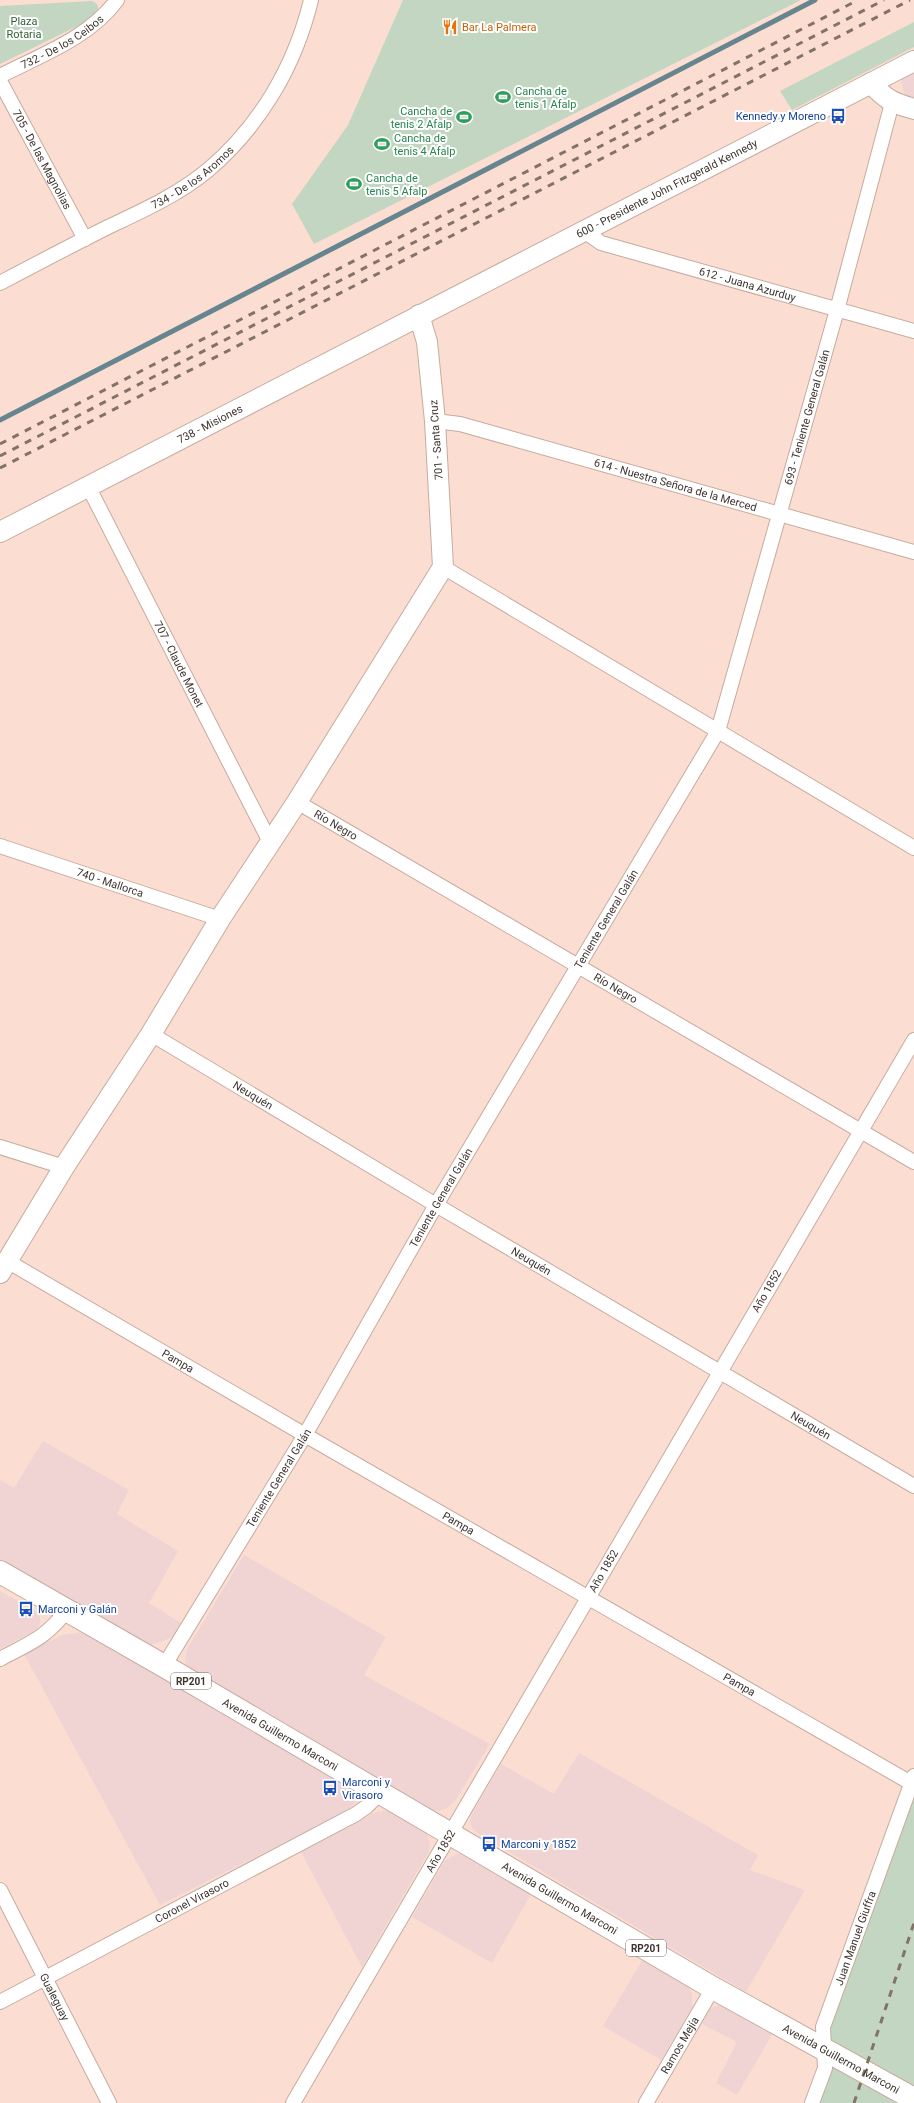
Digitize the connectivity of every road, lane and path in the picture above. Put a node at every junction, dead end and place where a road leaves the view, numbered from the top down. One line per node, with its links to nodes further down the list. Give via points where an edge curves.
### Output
1 (117, 0): 4 (street, 732 - De los Ceibos, via 93,26 75,38)
2 (311, 0): 10 (street, 734 - De los Aromos, via 298,45 285,73 269,101 230,150 207,171 170,196)
3 (914, 61): 6 (street, 600 - Presidente John Fitzgerald Kennedy)
4 (0, 76)
5 (0, 81): 10 (street, 705 - De las Magnolias)
6 (871, 83): 7 (street, via 882,96); 9 (street, 600 - Presidente John Fitzgerald Kennedy)
7 (892, 102): 8 (street); 12 (street, 693 - Teniente General Galán)
8 (914, 109)
9 (584, 231): 12 (street, 612 - Juana Azurduy, via 601,243); 13 (street, 600 - Presidente John Fitzgerald Kennedy)
10 (85, 239): 11 (street, 734 - De los Aromos)
11 (0, 283)
12 (837, 310): 14 (street, 612 - Juana Azurduy); 17 (street, 693 - Teniente General Galán)
13 (419, 315): 15 (street, 701 - Santa Cruz, via 427,342); 16 (street, 738 - Misiones)
14 (914, 331)
15 (435, 421): 17 (street, 614 - Nuestra Señora de la Merced, via 460,424); 20 (street, 701 - Santa Cruz)
16 (88, 486): 18 (street, 738 - Misiones); 23 (street, 707 - Claude Monet)
17 (779, 515): 19 (street, 614 - Nuestra Señora de la Merced); 21 (street, 693 - Teniente General Galán)
18 (0, 532)
19 (914, 552)
20 (443, 567): 21 (street); 22 (street)
21 (718, 731): 25 (street); 27 (street, Teniente General Galán)
22 (297, 802): 23 (street); 27 (street, Río Negro)
23 (270, 842): 26 (street)
24 (0, 846): 26 (street, 740 - Mallorca)
25 (914, 848)
26 (220, 919): 28 (street)
27 (578, 966): 30 (street, Río Negro); 34 (street, Teniente General Galán)
28 (151, 1034): 33 (street); 34 (street, Neuquén)
29 (914, 1040): 30 (street, Año 1852)
30 (860, 1130): 32 (street, Río Negro); 36 (street, Año 1852)
31 (0, 1147): 33 (street)
32 (914, 1162)
33 (64, 1167): 35 (street)
34 (436, 1205): 36 (street, Neuquén); 37 (street, Teniente General Galán)
35 (4, 1267): 37 (street, Pampa)
36 (719, 1371): 38 (street, Neuquén); 40 (street, Año 1852)
37 (305, 1435): 40 (street, Pampa); 43 (street, Teniente General Galán)
38 (914, 1486)
39 (0, 1572): 41 (main road, Avenida Guillermo Marconi / RP201)
40 (588, 1596): 44 (street, Pampa); 46 (street, Año 1852)
41 (68, 1610): 42 (street, via 44,1636); 43 (main road, Avenida Guillermo Marconi / RP201)
42 (0, 1659)
43 (164, 1666): 45 (main road, Avenida Guillermo Marconi / RP201)
44 (912, 1779): 51 (street, Juan Manuel Giuffra, via 823,2027)
45 (380, 1793): 46 (main road, Avenida Guillermo Marconi / RP201); 48 (street, Coronel Virasoro, via 356,1814)
46 (451, 1834): 49 (main road, Avenida Guillermo Marconi / RP201); 54 (street, Año 1852)
47 (0, 1890): 48 (street, Gualeguay)
48 (46, 1978): 50 (street, Coronel Virasoro); 53 (street, Gualeguay)
49 (714, 1988): 51 (main road, Avenida Guillermo Marconi / RP201); 55 (street, Ramos Mejía)
50 (0, 2002)
51 (825, 2051): 52 (main road, Avenida Guillermo Marconi / RP201); 56 (street, Juan Manuel Giuffra, via 824,2068)
52 (914, 2099)
53 (109, 2103)
54 (293, 2103)
55 (646, 2103)
56 (812, 2103)

